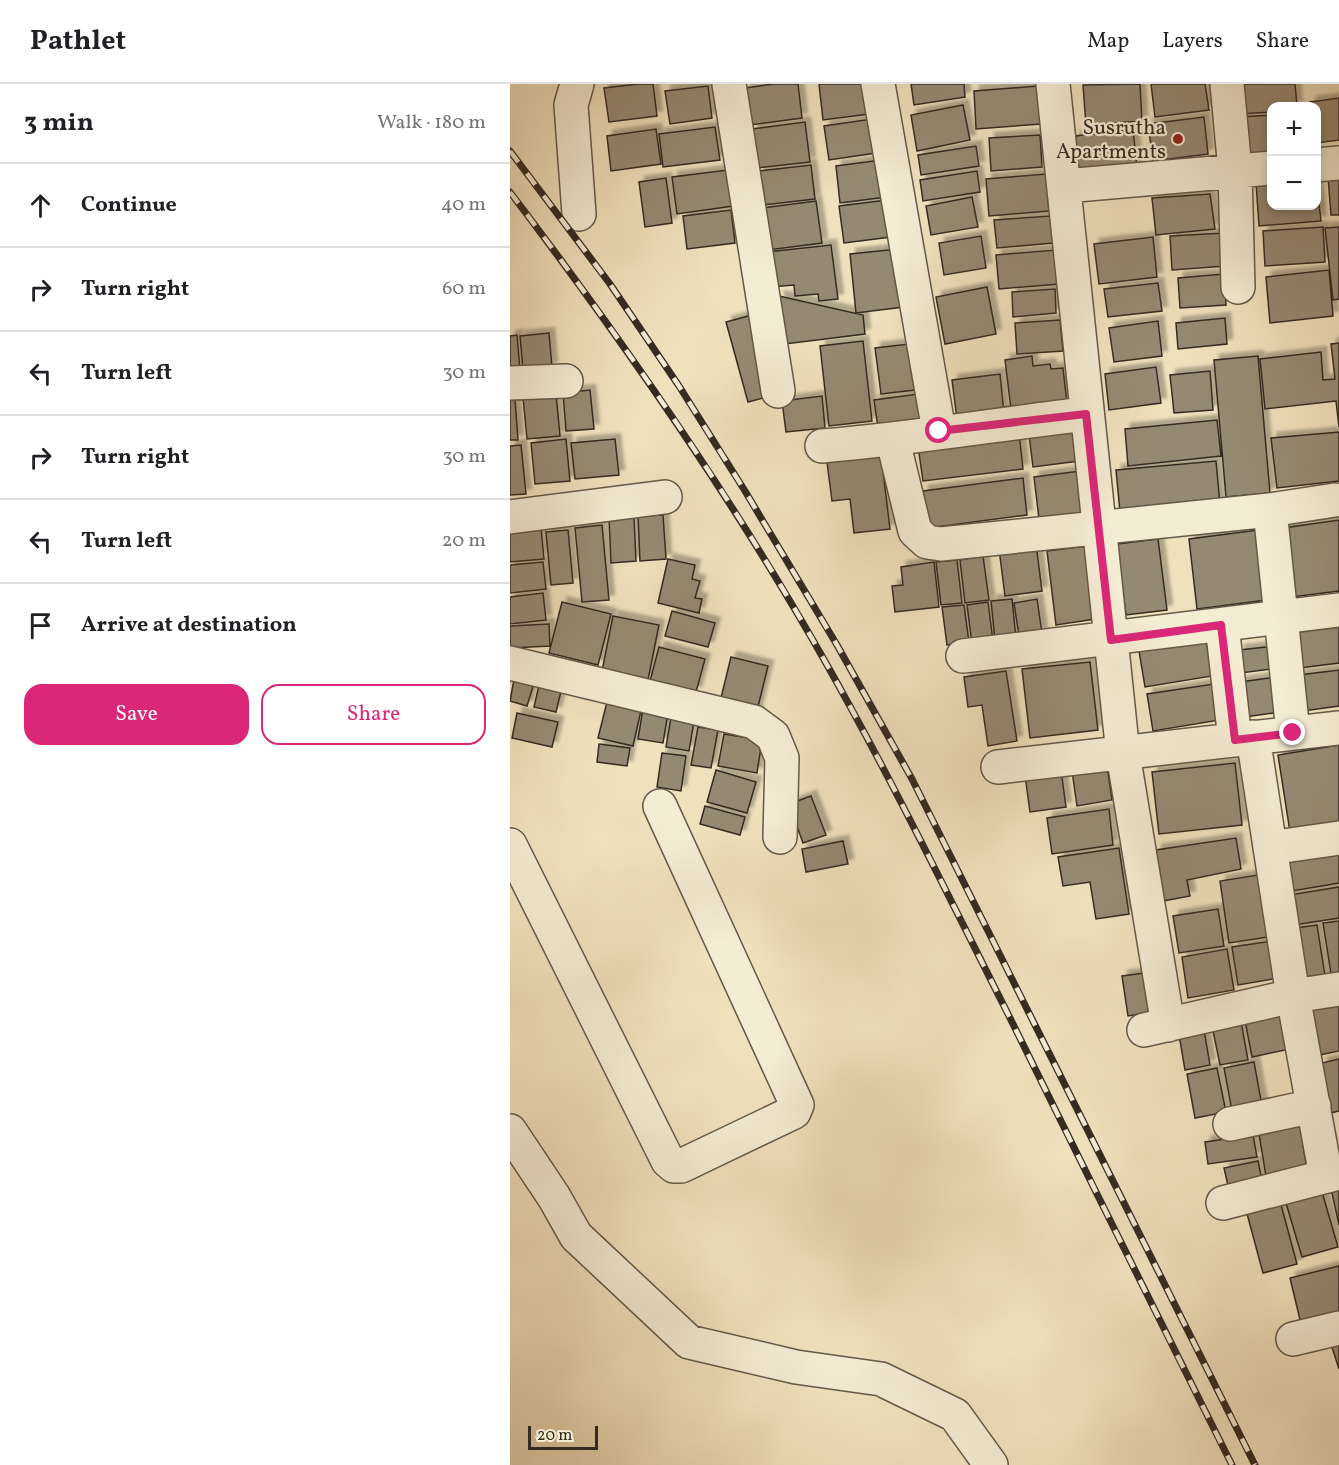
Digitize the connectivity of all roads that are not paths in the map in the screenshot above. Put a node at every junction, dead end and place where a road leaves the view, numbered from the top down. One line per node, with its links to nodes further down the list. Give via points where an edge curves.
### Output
1 (577, 84): 11 (street, via 571,105)
2 (729, 84): 15 (street)
3 (878, 84): 17 (street)
4 (1053, 84): 10 (street)
5 (1227, 84): 9 (street)
6 (1339, 163): 7 (street)
7 (1321, 165)
8 (1267, 168): 9 (street)
9 (1235, 170): 10 (street); 12 (street)
10 (1065, 186): 16 (street)
11 (579, 214)
12 (1238, 287)
13 (566, 381): 14 (street)
14 (510, 383)
15 (778, 391)
16 (1086, 414): 17 (street); 24 (street)
17 (939, 431): 18 (street)
18 (893, 441): 19 (street); 24 (street, via 915,531 927,542 941,544)
19 (822, 446)
20 (665, 497): 23 (street)
21 (1335, 500): 22 (street)
22 (1270, 510): 24 (street); 26 (street)
23 (510, 517)
24 (1098, 528): 28 (street)
25 (1339, 610): 26 (street)
26 (1280, 617): 27 (street); 32 (street)
27 (1221, 625): 28 (street); 33 (street)
28 (1111, 640): 29 (street); 34 (street)
29 (963, 656)
30 (510, 663): 37 (street, via 754,722 773,735 782,758)
31 (1339, 728): 32 (street)
32 (1293, 733): 33 (street)
33 (1244, 739): 34 (street); 40 (street)
34 (1123, 754): 35 (street); 42 (street, via 1156,1028)
35 (998, 767)
36 (660, 806): 39 (street, via 797,1105 794,1112 681,1166 668,1161)
37 (780, 837)
38 (1339, 838): 40 (street)
39 (510, 845)
40 (1270, 848): 42 (street)
41 (1339, 989): 42 (street)
42 (1293, 996): 43 (street)
43 (1314, 1106): 44 (street); 46 (street)
44 (1230, 1124)
45 (510, 1131): 50 (street, via 576,1236 689,1342 796,1367 881,1379 955,1415)
46 (1333, 1174): 47 (street)
47 (1223, 1203)
48 (1339, 1328): 49 (street)
49 (1293, 1339)
50 (991, 1465)

